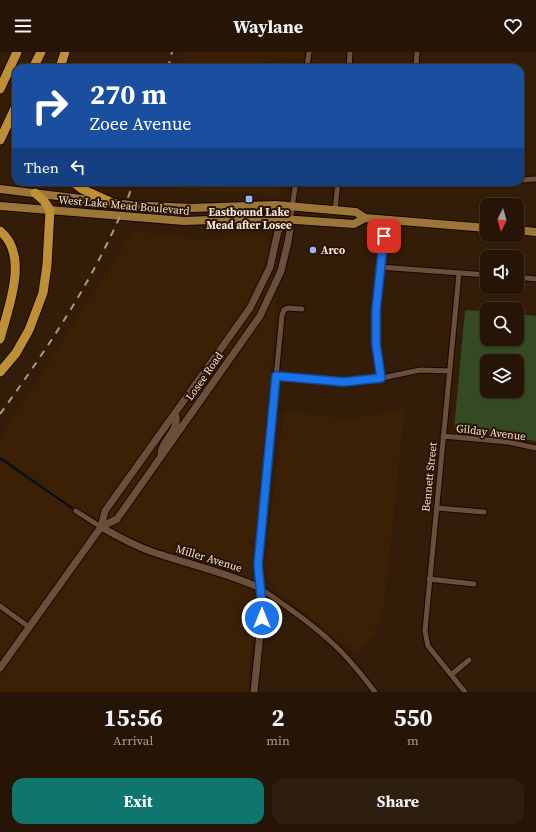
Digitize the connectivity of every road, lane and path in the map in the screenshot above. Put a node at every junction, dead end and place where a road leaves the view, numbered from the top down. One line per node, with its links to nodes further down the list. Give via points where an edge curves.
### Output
1 (17, 52): 12 (highway)
2 (41, 52): 7 (highway)
3 (65, 52): 8 (highway)
4 (309, 52): 9 (street)
5 (350, 52): 10 (street)
6 (417, 52): 11 (street)
7 (36, 64)
8 (61, 64)
9 (308, 64)
10 (349, 64)
11 (416, 64)
12 (0, 89)
13 (12, 114): 14 (highway)
14 (0, 140)
15 (536, 179): 16 (street)
16 (524, 180)
17 (78, 186): 22 (highway)
18 (295, 186): 24 (street, Losee Road)
19 (338, 186): 26 (street)
20 (0, 189): 21 (main road, West Lake Mead Boulevard)
21 (35, 193): 22 (main road, West Lake Mead Boulevard); 25 (highway)
22 (114, 204): 24 (main road, West Lake Mead Boulevard, via 191,208 253,205)
23 (0, 206): 25 (main road, West Lake Mead Boulevard)
24 (292, 207): 26 (main road, West Lake Mead Boulevard); 27 (main road, Losee Road)
25 (50, 210): 27 (main road, West Lake Mead Boulevard, via 198,222); 42 (highway, via 43,293 30,330)
26 (335, 210): 28 (main road, West Lake Mead Boulevard, via 356,212)
27 (289, 218): 28 (main road, West Lake Mead Boulevard, via 354,224); 45 (main road, Losee Road, via 278,231 270,267 250,308); 48 (main road, Losee Road, via 290,230 283,264 268,302)
28 (365, 218): 29 (main road, West Lake Mead Boulevard)
29 (386, 220): 30 (main road, West Lake Mead Boulevard); 34 (street)
30 (480, 227)
31 (0, 231): 40 (highway, via 13,247 17,271)
32 (524, 231): 33 (main road)
33 (536, 232)
34 (380, 267): 35 (street); 44 (street, via 376,344)
35 (459, 273): 36 (street); 41 (street, Bennett Street)
36 (480, 274)
37 (524, 278): 38 (street)
38 (536, 279)
39 (302, 309): 43 (street, via 284,310)
40 (0, 339)
41 (450, 371): 44 (street, via 420,370); 46 (street, Bennett Street)
42 (0, 372)
43 (276, 376): 44 (street, via 344,382); 55 (street, via 258,565)
44 (381, 378)
45 (174, 415): 48 (main road, via 176,424 161,448); 52 (main road, Losee Road, via 105,511)
46 (443, 436): 47 (street, Gilday Avenue, via 508,442); 49 (street, Bennett Street)
47 (536, 448)
48 (161, 456): 52 (main road, Losee Road, via 117,519)
49 (436, 508): 51 (street); 53 (street, Bennett Street)
50 (76, 511): 52 (street, Miller Avenue)
51 (484, 512)
52 (101, 527): 55 (main road, Miller Avenue, via 149,551); 57 (main road, Losee Road)
53 (429, 579): 54 (street); 60 (street, Bennett Street, via 425,639)
54 (474, 584)
55 (260, 588): 61 (main road, via 261,632); 62 (street, Miller Avenue, via 330,640)
56 (0, 606): 57 (street)
57 (29, 627): 59 (main road, Losee Road)
58 (469, 660): 60 (street)
59 (0, 668)
60 (451, 675): 63 (street, Bennett Street)
61 (254, 692)
62 (375, 692)
63 (465, 692)

